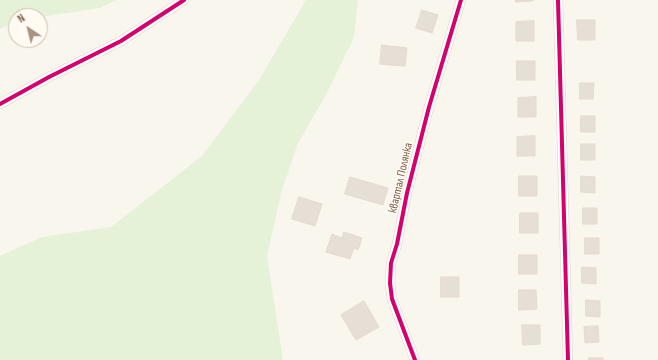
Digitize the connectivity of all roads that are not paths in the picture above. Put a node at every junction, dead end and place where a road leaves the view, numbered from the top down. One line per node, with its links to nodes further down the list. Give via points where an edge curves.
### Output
1 (184, 0): 4 (street, via 121,41)
2 (461, 0): 5 (street, квартал Полянка, via 429,107 391,263 392,299)
3 (558, 0): 6 (street)
4 (0, 104)
5 (415, 360)
6 (568, 360)

